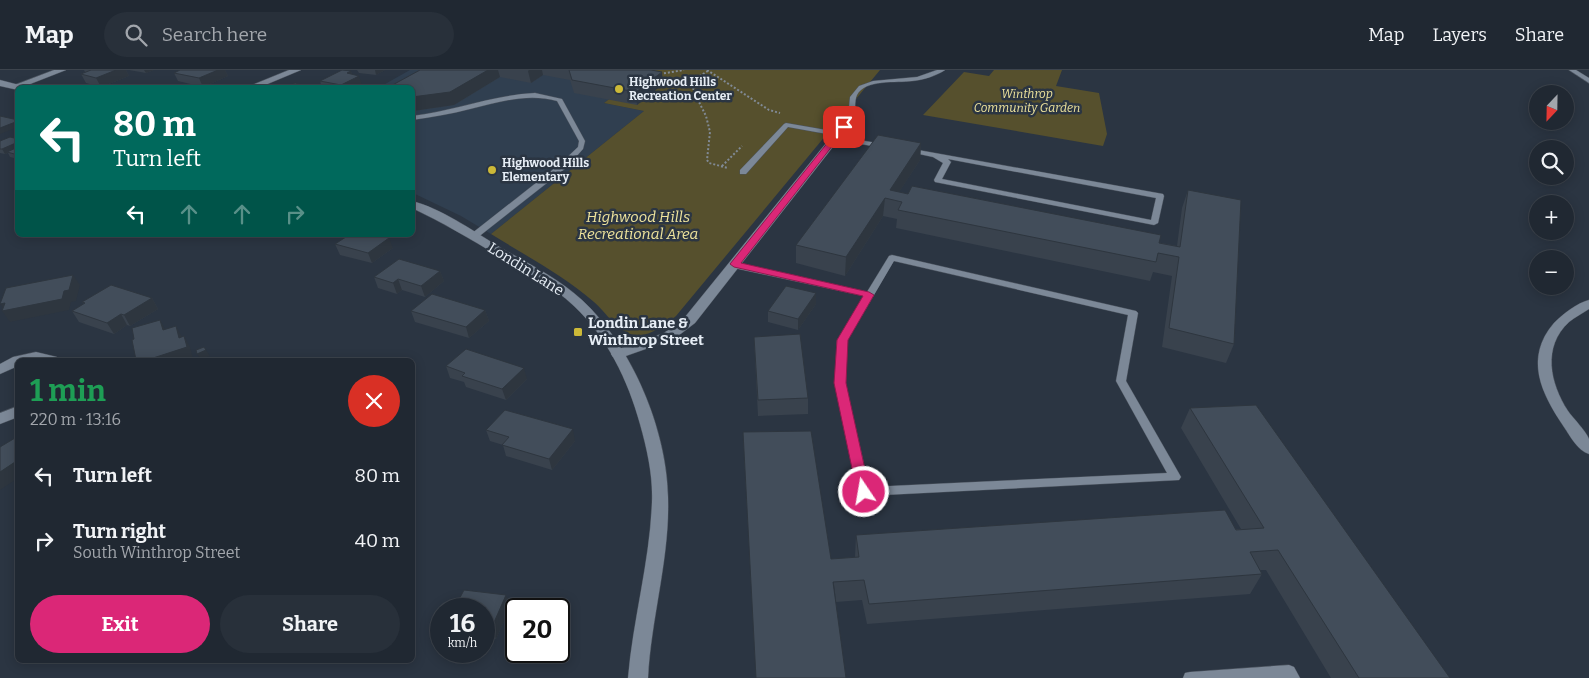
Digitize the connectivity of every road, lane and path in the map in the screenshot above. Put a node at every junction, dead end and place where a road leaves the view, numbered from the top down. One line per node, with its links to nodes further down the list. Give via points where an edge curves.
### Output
1 (62, 70): 10 (street)
2 (297, 70): 11 (street)
3 (684, 70): 7 (path)
4 (708, 70): 13 (path, via 769,110); 20 (path, via 696,78 693,90 708,118 711,133 707,160)
5 (942, 70): 15 (lane, via 929,76 866,85 852,98 854,110)
6 (1572, 70): 8 (lane)
7 (660, 74)
8 (1589, 81)
9 (0, 83): 12 (street)
10 (23, 85)
11 (257, 85)
12 (15, 86)
13 (784, 114)
14 (415, 118): 22 (lane, via 512,97 550,96 560,100 582,140 580,148 563,166)
15 (851, 118): 16 (street)
16 (836, 136): 17 (lane); 20 (lane, via 786,125); 23 (street)
17 (890, 147)
18 (899, 149): 19 (lane)
19 (936, 154): 19 (lane, via 947,162 938,180 1154,223 1160,196)
20 (743, 172)
21 (415, 206): 22 (street, Londin Lane)
22 (474, 236): 26 (street, Londin Lane, via 545,278 578,304)
23 (734, 264): 24 (lane); 26 (street, via 690,320 669,336)
24 (869, 295): 24 (lane, via 892,258 1133,313 1121,380 1175,477 864,492 840,383 842,340)
25 (1589, 304): 33 (street, via 1557,326 1545,348 1542,367 1549,390 1564,418)
26 (618, 354): 34 (street, Londin Lane, via 647,422 656,458 660,507)
27 (27, 358): 28 (street)
28 (44, 358)
29 (15, 362): 30 (street)
30 (0, 370)
31 (15, 413): 32 (street)
32 (0, 419)
33 (1589, 449)
34 (638, 678)
35 (1190, 678): 36 (lane, via 1289,671)
36 (1293, 678)

